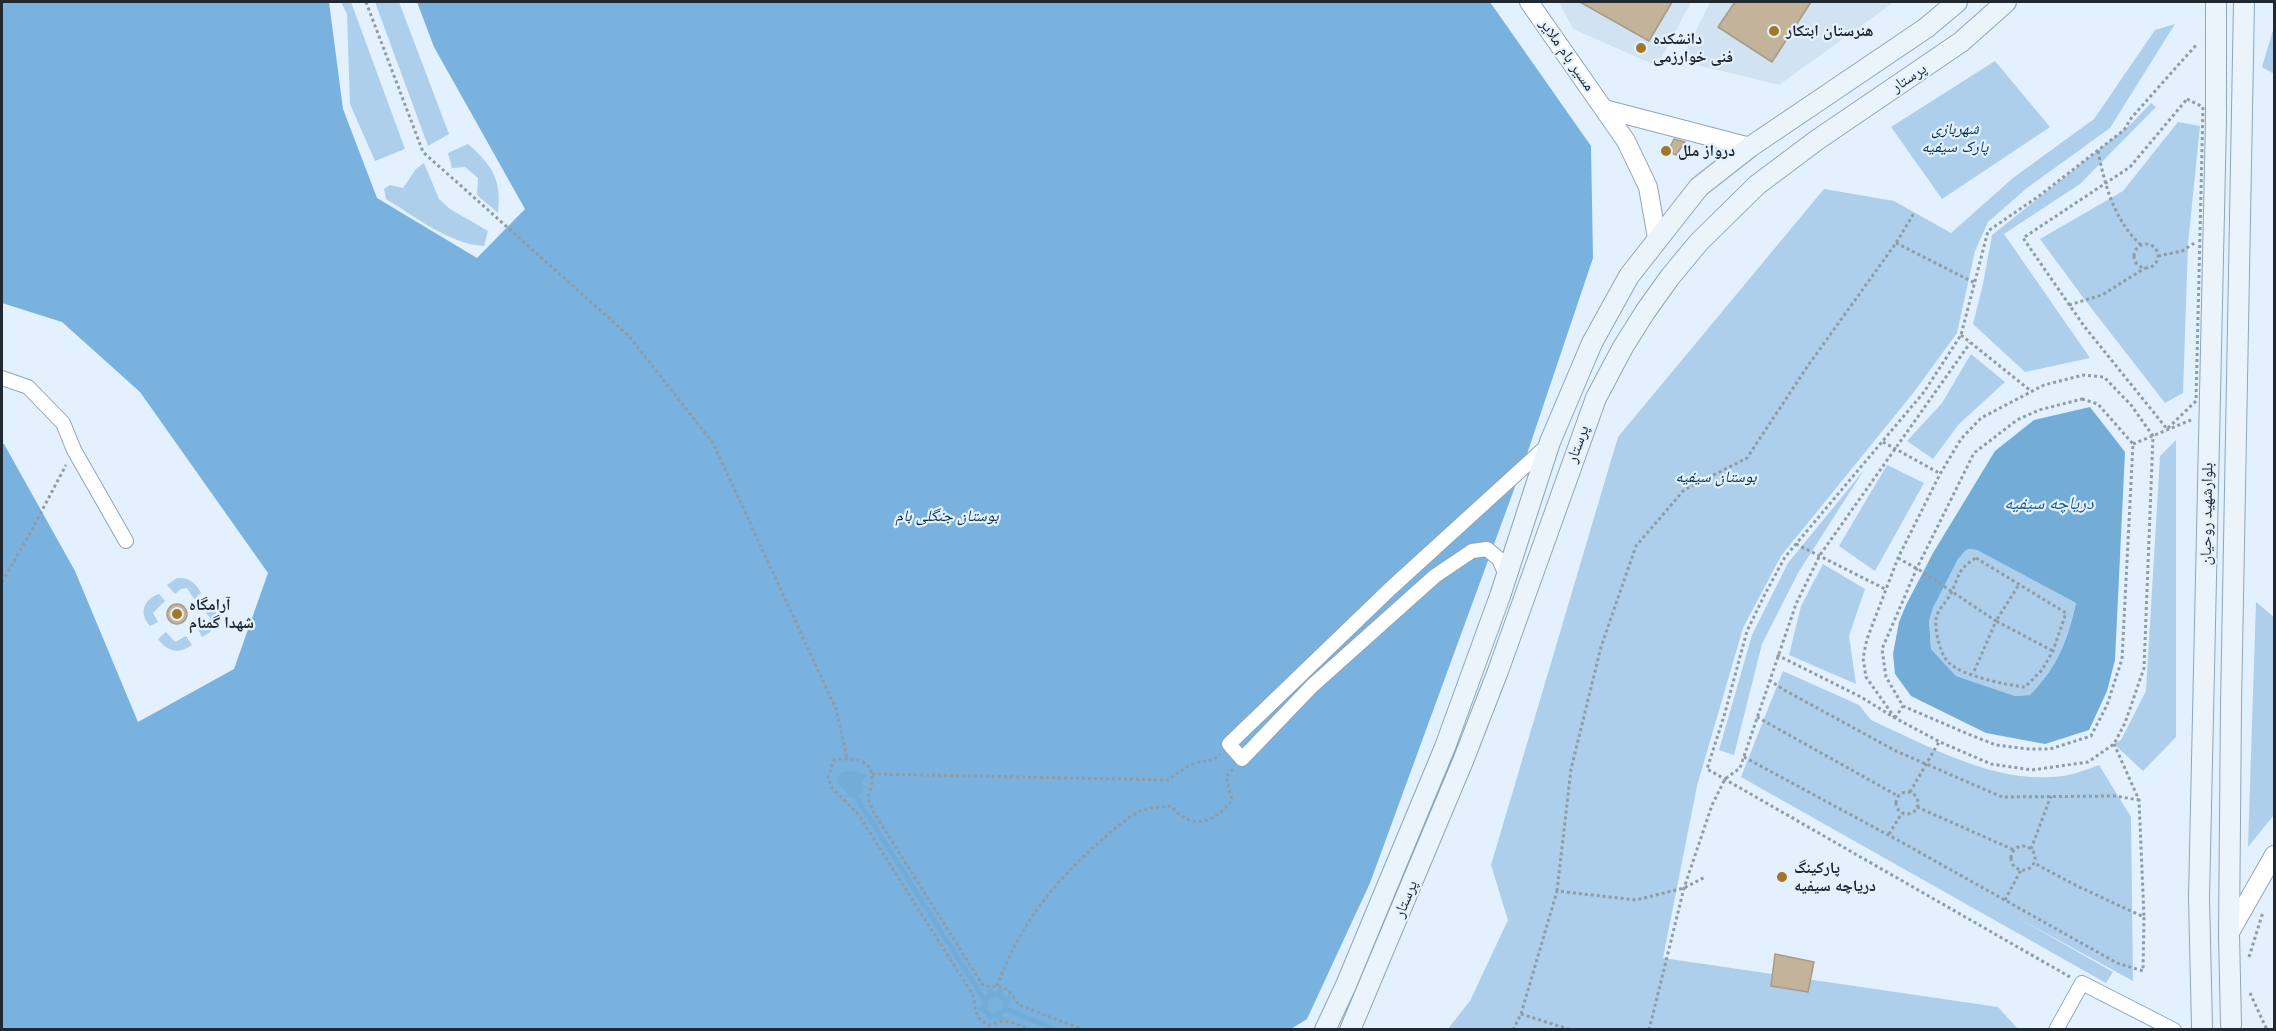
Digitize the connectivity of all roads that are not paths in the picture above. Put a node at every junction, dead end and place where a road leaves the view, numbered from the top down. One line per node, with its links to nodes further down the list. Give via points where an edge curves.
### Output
1 (1529, 2): 6 (street, مسیر بام ملایر)
2 (1957, 2): 7 (main road, پرستار, via 1926,28)
3 (2006, 2): 18 (main road, پرستار, via 1961,42 1757,185 1699,242 1645,312 1596,398 1498,670)
4 (2216, 2): 16 (main road, بلوارشهید روحیان, via 2199,898)
5 (2244, 2): 14 (main road, بلوارشهید روحیان)
6 (1604, 109): 7 (street); 8 (street, مسیر بام ملایر, via 1626,141 1648,187)
7 (1750, 147): 8 (main road, پرستار, via 1699,187)
8 (1658, 238): 10 (main road, پرستار, via 1629,276 1592,343)
9 (2, 378): 11 (street, via 28,387 63,423 74,450)
10 (1550, 442): 12 (main road, پرستار); 12 (street, via 1229,744 1242,759 1312,686 1435,576 1472,551 1487,549 1499,559)
11 (126, 541)
12 (1506, 575): 17 (main road, پرستار, via 1445,747)
13 (2274, 855): 14 (street)
14 (2229, 934): 15 (main road, بلوارشهید روحیان)
15 (2234, 1027): 16 (main road, via 2216,1021)
16 (2200, 1028)
17 (1325, 1029)
18 (1350, 1029)
19 (2056, 1029): 20 (street, via 2082,983)
20 (2174, 1029)

